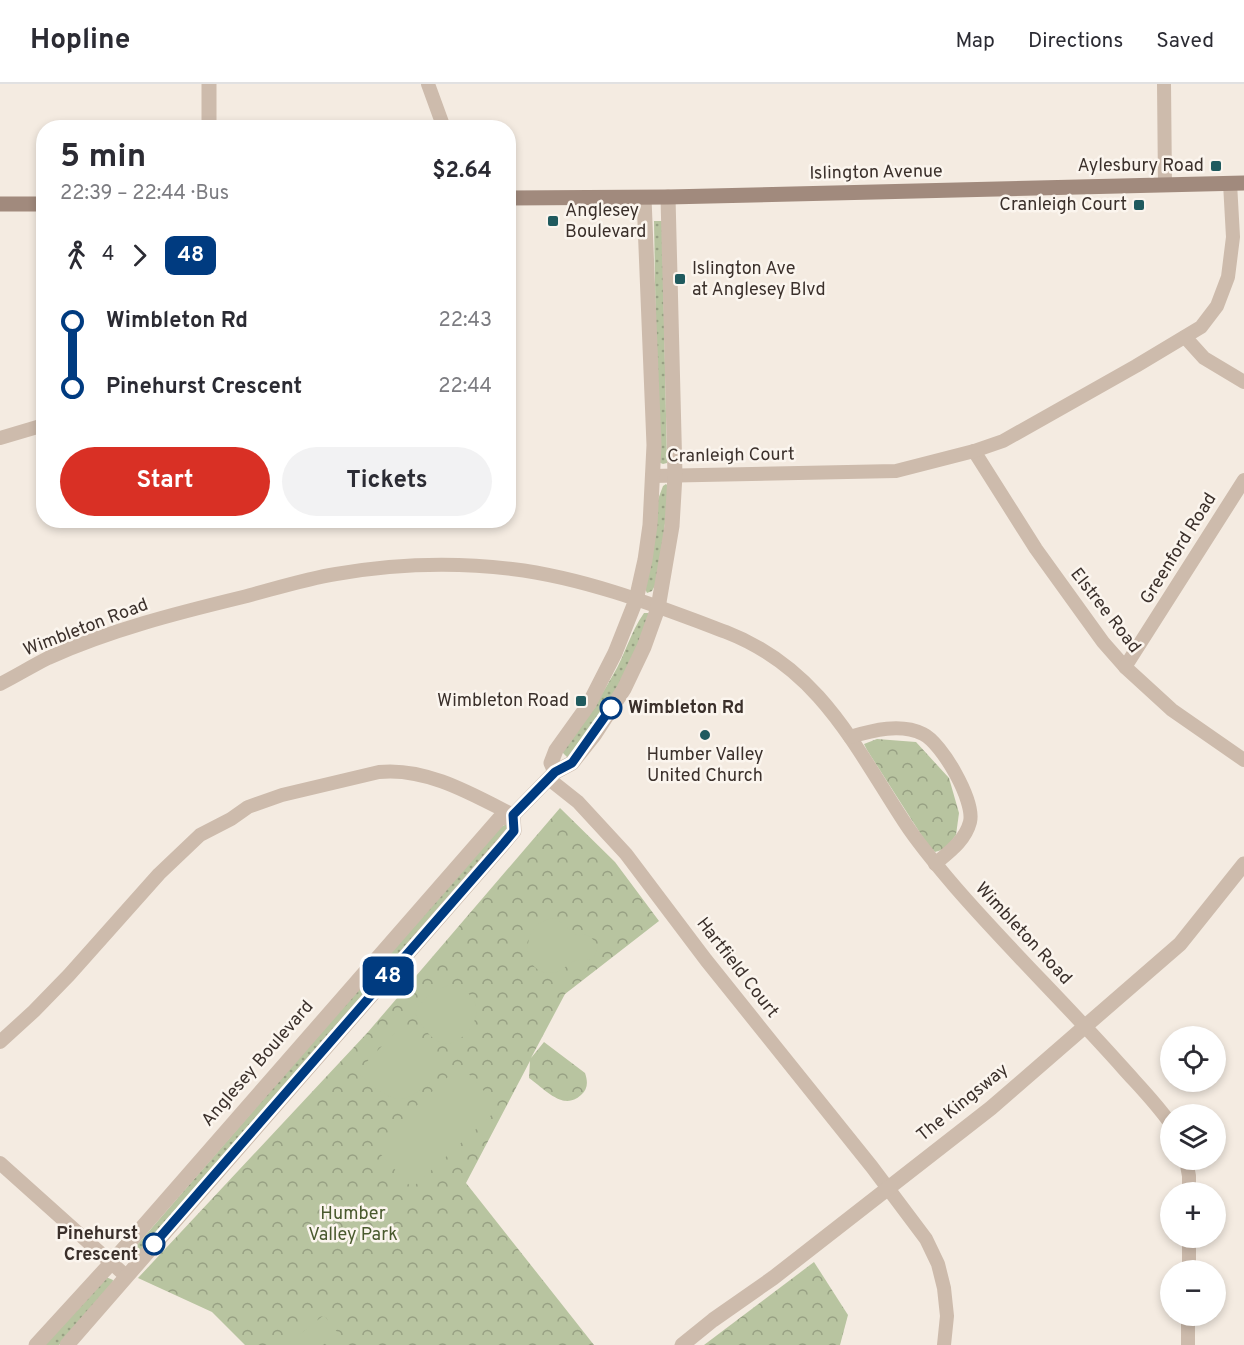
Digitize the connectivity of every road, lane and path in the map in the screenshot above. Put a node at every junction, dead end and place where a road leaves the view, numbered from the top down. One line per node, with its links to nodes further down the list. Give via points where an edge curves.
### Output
1 (209, 84): 4 (street)
2 (428, 84): 5 (street)
3 (1164, 84): 7 (street)
4 (208, 120)
5 (442, 120)
6 (1237, 183): 7 (main road, Islington Avenue); 13 (street, Cranleigh Court, via 1228,277 1217,306 1201,327)
7 (1165, 185): 8 (main road, Islington Avenue)
8 (668, 197): 10 (main road, Islington Avenue); 18 (street, Anglesey Boulevard)
9 (516, 198): 10 (main road, Islington Avenue)
10 (644, 198): 19 (street)
11 (0, 204): 12 (main road)
12 (36, 204)
13 (1185, 337): 14 (street, via 1204,358); 17 (street, Cranleigh Court, via 1004,441)
14 (1244, 382)
15 (36, 427): 16 (street)
16 (0, 438)
17 (974, 451): 18 (street, Cranleigh Court, via 896,471); 23 (street, Elstree Road, via 1036,549)
18 (675, 475): 19 (street, Cranleigh Court); 22 (street, Anglesey Boulevard, via 672,526)
19 (652, 476): 21 (street, via 645,560)
20 (1244, 480): 23 (street, Greenford Road)
21 (636, 600): 22 (street, Wimbleton Road); 24 (street, Wimbleton Road, via 556,576 513,569 441,564 335,574 123,629 48,658); 27 (street, via 604,677 556,750)
22 (658, 608): 25 (street, Wimbleton Road, via 742,638 768,652 807,683); 27 (street, Anglesey Boulevard, via 624,689 572,763)
23 (1125, 667): 26 (street, Elstree Road, via 1172,710)
24 (0, 684)
25 (850, 737): 29 (street, Wimbleton Road); 29 (street, via 872,731 913,730 926,735 941,751 966,797 971,820 955,848)
26 (1244, 760)
27 (552, 776): 28 (street, Anglesey Boulevard); 35 (street, Hartfield Court, via 626,854)
28 (513, 815): 32 (street, via 435,779 394,770 282,795 248,807 200,835 159,874 69,975); 36 (street, Anglesey Boulevard, via 499,819 483,836); 37 (street, Anglesey Boulevard, via 514,831 504,843)
29 (935, 864): 31 (street, Wimbleton Road)
30 (1244, 864): 31 (street, The Kingsway, via 1180,944)
31 (1086, 1026): 33 (street, Wimbleton Road); 35 (street, The Kingsway, via 992,1108)
32 (0, 1042)
33 (1160, 1109)
34 (0, 1163): 36 (street)
35 (888, 1187): 41 (street, The Kingsway); 42 (street, Hartfield Court, via 926,1239 938,1264 947,1316)
36 (112, 1262): 37 (street); 39 (street, Anglesey Boulevard)
37 (126, 1276): 40 (street, Anglesey Boulevard)
38 (1188, 1326): 43 (street)
39 (36, 1345)
40 (67, 1345)
41 (682, 1345)
42 (944, 1345)
43 (1188, 1345)

